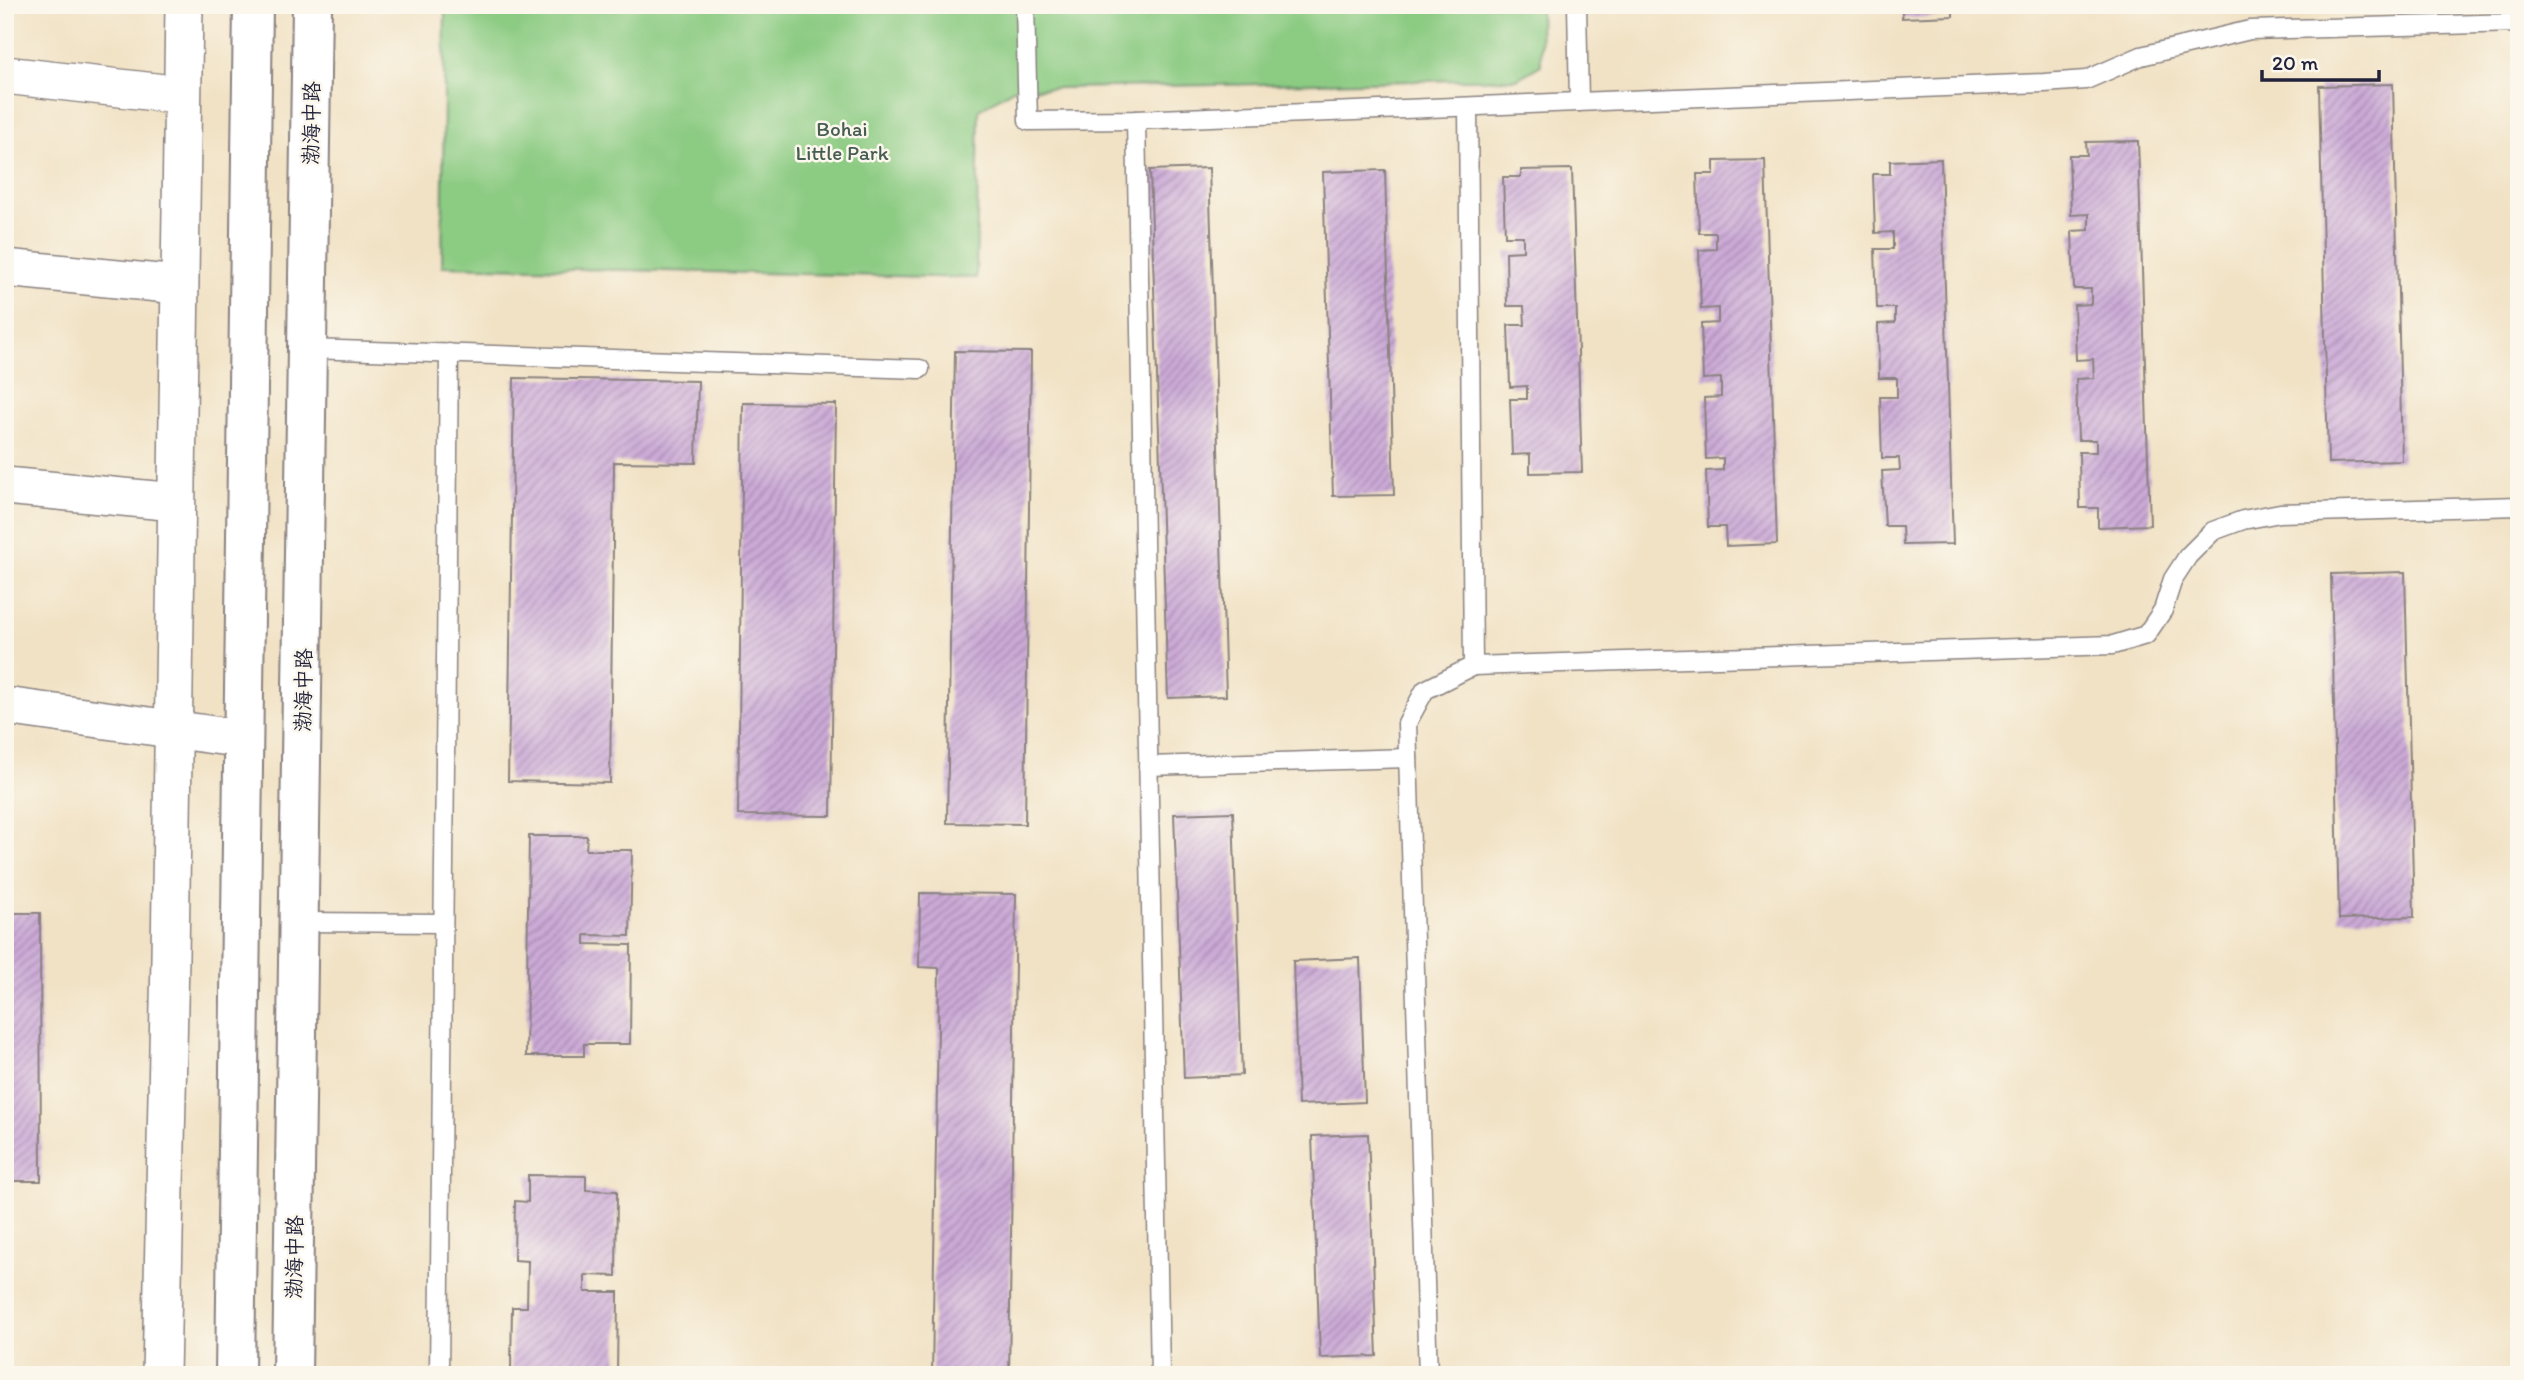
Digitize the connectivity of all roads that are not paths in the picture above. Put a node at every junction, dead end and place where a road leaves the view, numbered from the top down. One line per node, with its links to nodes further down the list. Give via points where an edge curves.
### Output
1 (184, 5): 8 (street)
2 (253, 5): 23 (main road)
3 (312, 5): 14 (main road, 渤海中路)
4 (1025, 5): 11 (lane, via 1028,121)
5 (1577, 5): 9 (lane)
6 (2519, 23): 9 (lane, via 2250,30 2141,56 2086,80)
7 (5, 75): 8 (street)
8 (182, 95): 13 (street)
9 (1578, 102): 10 (lane)
10 (1468, 107): 11 (lane); 20 (lane)
11 (1136, 120): 25 (lane)
12 (5, 268): 13 (street)
13 (179, 285): 18 (street)
14 (308, 349): 15 (lane); 26 (main road, 渤海中路)
15 (449, 353): 16 (lane); 27 (lane)
16 (920, 369)
17 (5, 486): 18 (street)
18 (176, 502): 22 (street)
19 (2519, 506): 20 (lane, via 2280,513 2243,520 2213,531 2188,556 2146,635 2113,645)
20 (1473, 666): 24 (lane, via 1425,690 1407,723)
21 (5, 706): 22 (street)
22 (173, 729): 23 (street); 28 (street)
23 (243, 738): 29 (main road)
24 (1408, 758): 25 (lane); 33 (lane)
25 (1148, 766): 32 (lane)
26 (300, 922): 27 (lane); 30 (main road, 渤海中路)
27 (443, 923): 31 (lane)
28 (161, 1375)
29 (234, 1375)
30 (292, 1375)
31 (439, 1375)
32 (1160, 1375)
33 (1428, 1375)

